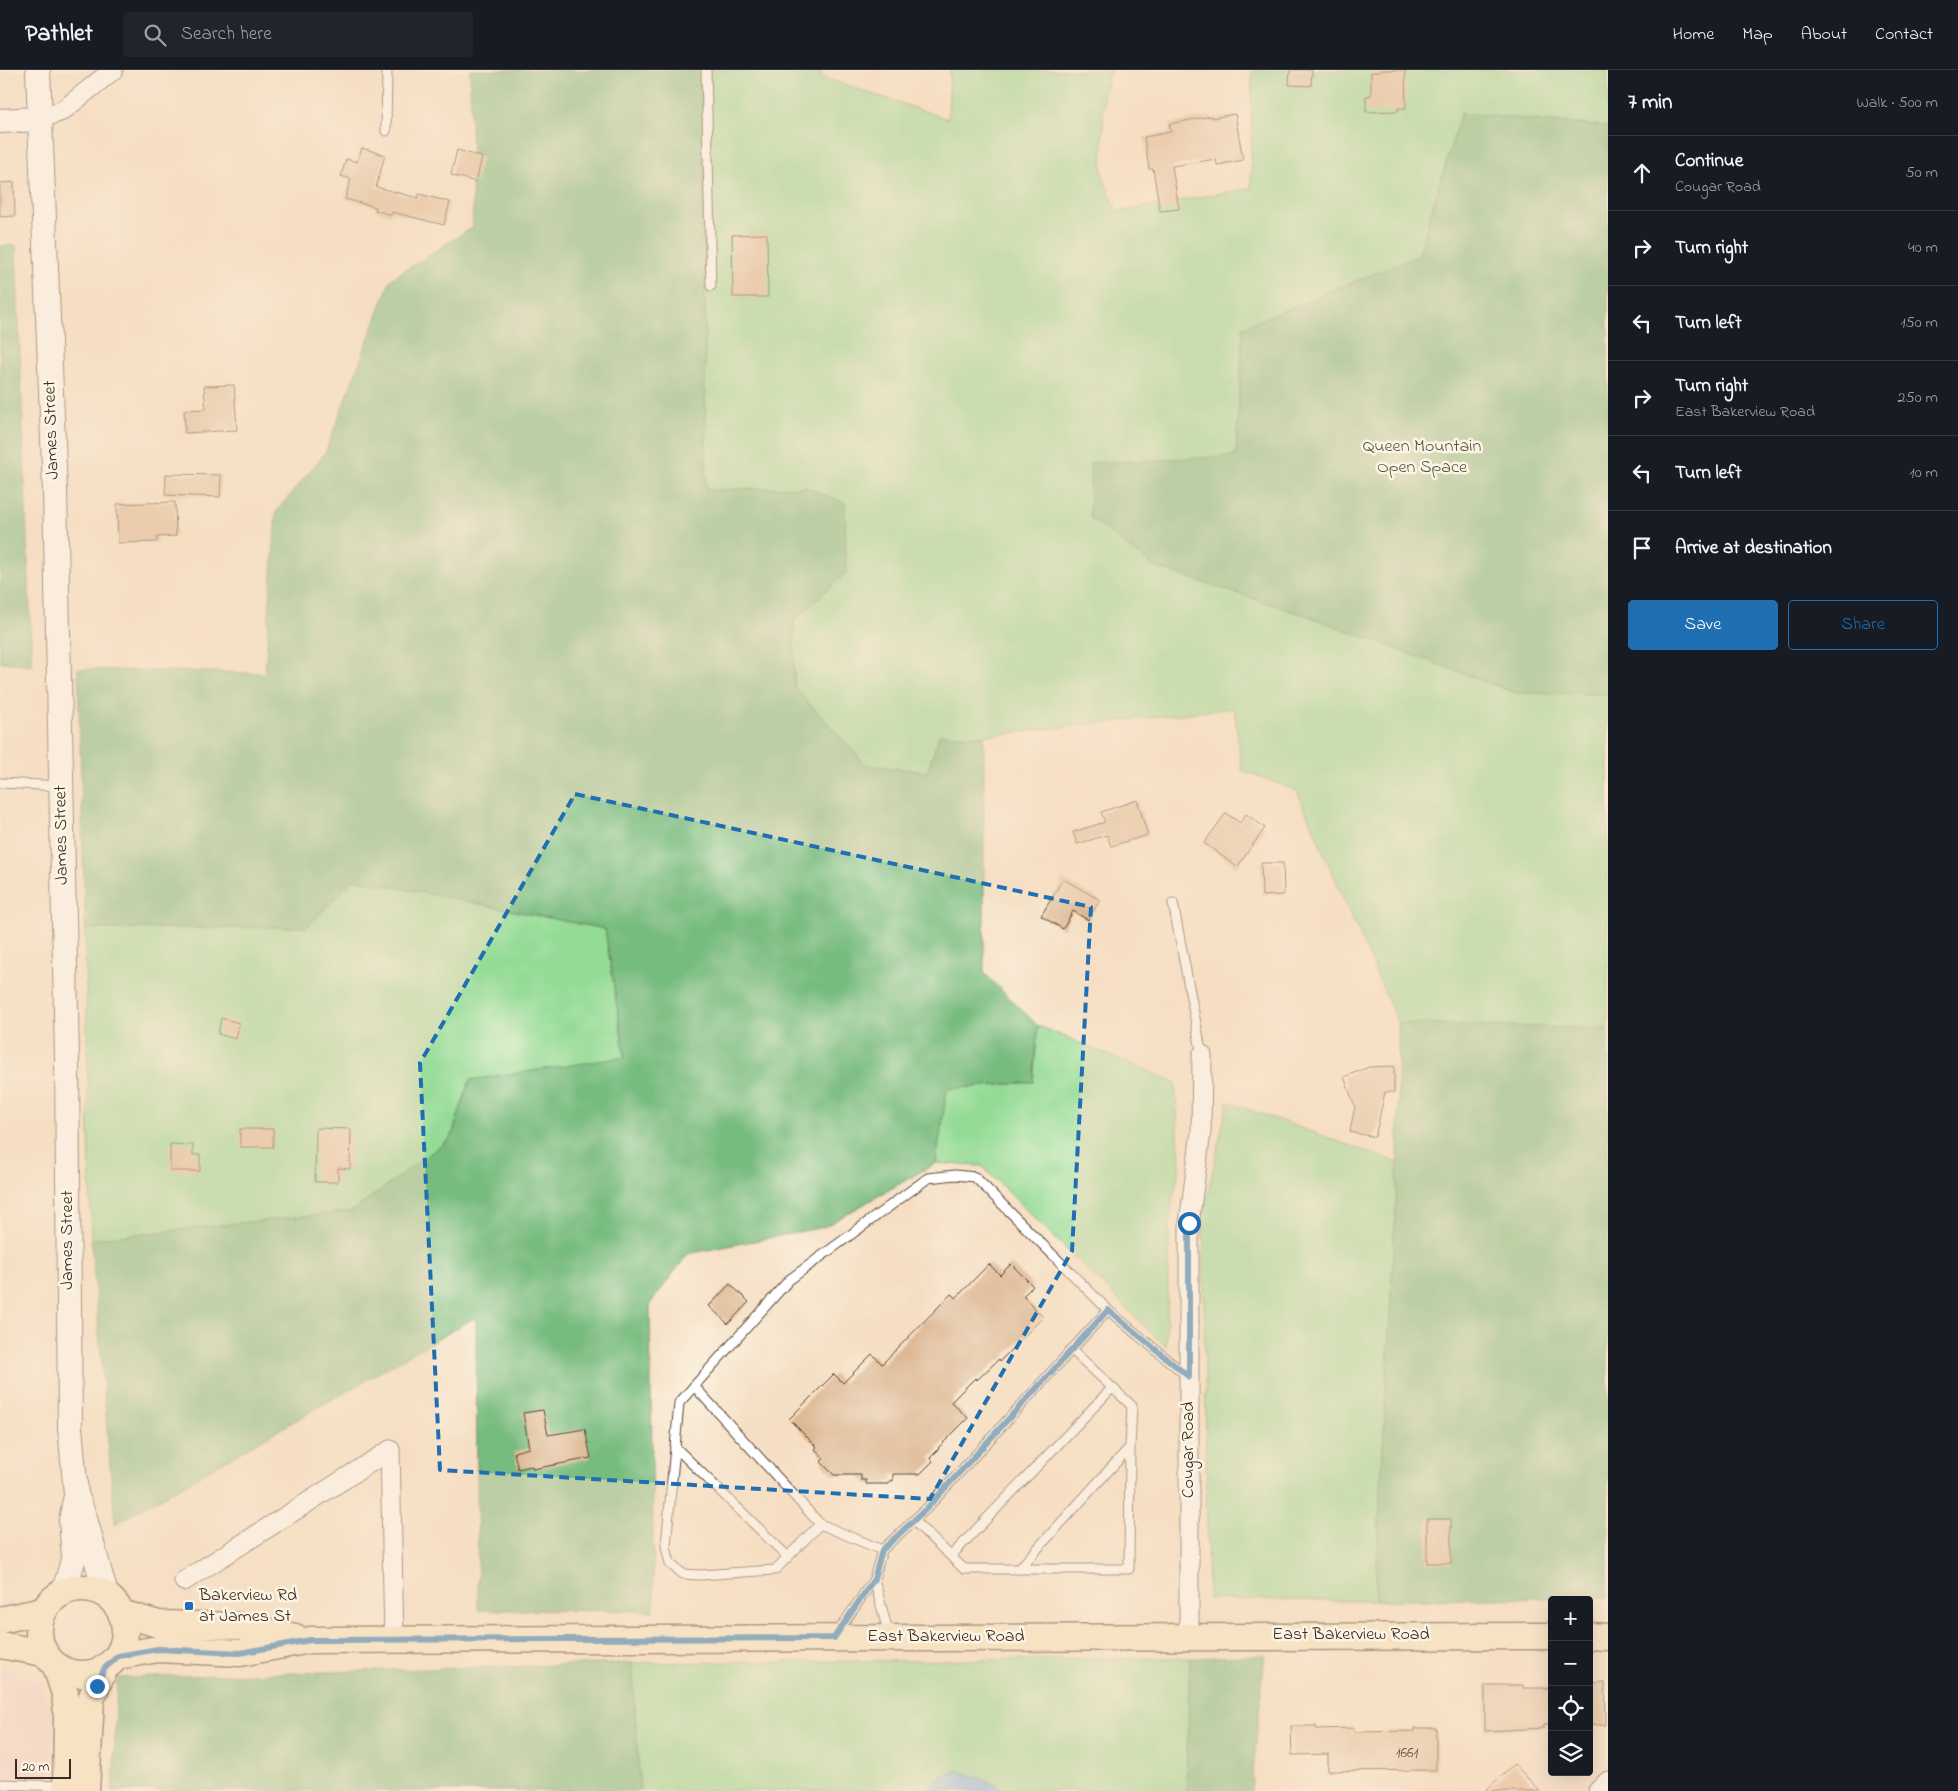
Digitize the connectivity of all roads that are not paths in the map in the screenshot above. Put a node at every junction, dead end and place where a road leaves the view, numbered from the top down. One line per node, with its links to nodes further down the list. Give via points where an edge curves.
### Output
1 (38, 70): 5 (street, James Street)
2 (113, 70): 5 (street, via 62,112)
3 (387, 70): 7 (lane)
4 (706, 70): 8 (lane)
5 (38, 119): 6 (street); 10 (street, James Street, via 55,490)
6 (0, 121)
7 (386, 131)
8 (711, 286)
9 (0, 783): 10 (lane)
10 (61, 786): 20 (street, James Street, via 70,1427)
11 (1173, 903): 12 (lane)
12 (1202, 1055): 15 (street, Cougar Road, via 1201,1132 1189,1223)
13 (1108, 1310): 14 (lane); 15 (lane); 16 (lane, via 975,1177 955,1174 928,1178 789,1280)
14 (1072, 1350): 17 (lane); 21 (lane)
15 (1189, 1377): 33 (street, Cougar Road)
16 (694, 1386): 18 (lane, via 679,1403); 22 (lane)
17 (1112, 1388): 19 (lane, via 1132,1406); 24 (lane)
18 (675, 1447): 25 (lane); 25 (lane, via 666,1546 670,1564 683,1574 700,1575 775,1570)
19 (1130, 1447): 26 (lane); 26 (lane, via 1130,1569)
20 (76, 1494): 29 (street, via 71,1520 74,1557); 30 (street, James Street)
21 (914, 1521): 23 (lane); 24 (lane)
22 (820, 1524): 23 (lane); 25 (lane)
23 (882, 1550): 27 (lane)
24 (951, 1556): 26 (lane, via 964,1569)
25 (788, 1557)
26 (1019, 1569)
27 (874, 1579): 37 (lane); 38 (lane)
28 (184, 1581): 40 (street, via 390,1450)
29 (64, 1591): 30 (main road, via 87,1588); 31 (main road)
30 (113, 1604): 39 (main road, East Bakerview Road, via 158,1624 239,1626); 43 (main road, via 125,1629 125,1638)
31 (43, 1611): 32 (main road); 42 (main road, via 38,1634)
32 (0, 1620)
33 (1189, 1636): 34 (main road, East Bakerview Road); 38 (main road, East Bakerview Road)
34 (1548, 1636)
35 (1593, 1636): 36 (main road)
36 (1608, 1636)
37 (834, 1638): 38 (main road, East Bakerview Road); 40 (main road, East Bakerview Road)
38 (890, 1638)
39 (310, 1640): 40 (main road, East Bakerview Road); 43 (main road, East Bakerview Road, via 240,1653 158,1649)
40 (394, 1640)
41 (0, 1645): 42 (main road)
42 (50, 1660): 43 (main road, via 76,1674 85,1675); 45 (main road, via 65,1694)
43 (111, 1662): 45 (main road, via 91,1699)
44 (1608, 1781): 47 (street)
45 (77, 1782): 46 (lane)
46 (0, 1784)
47 (1598, 1791)

